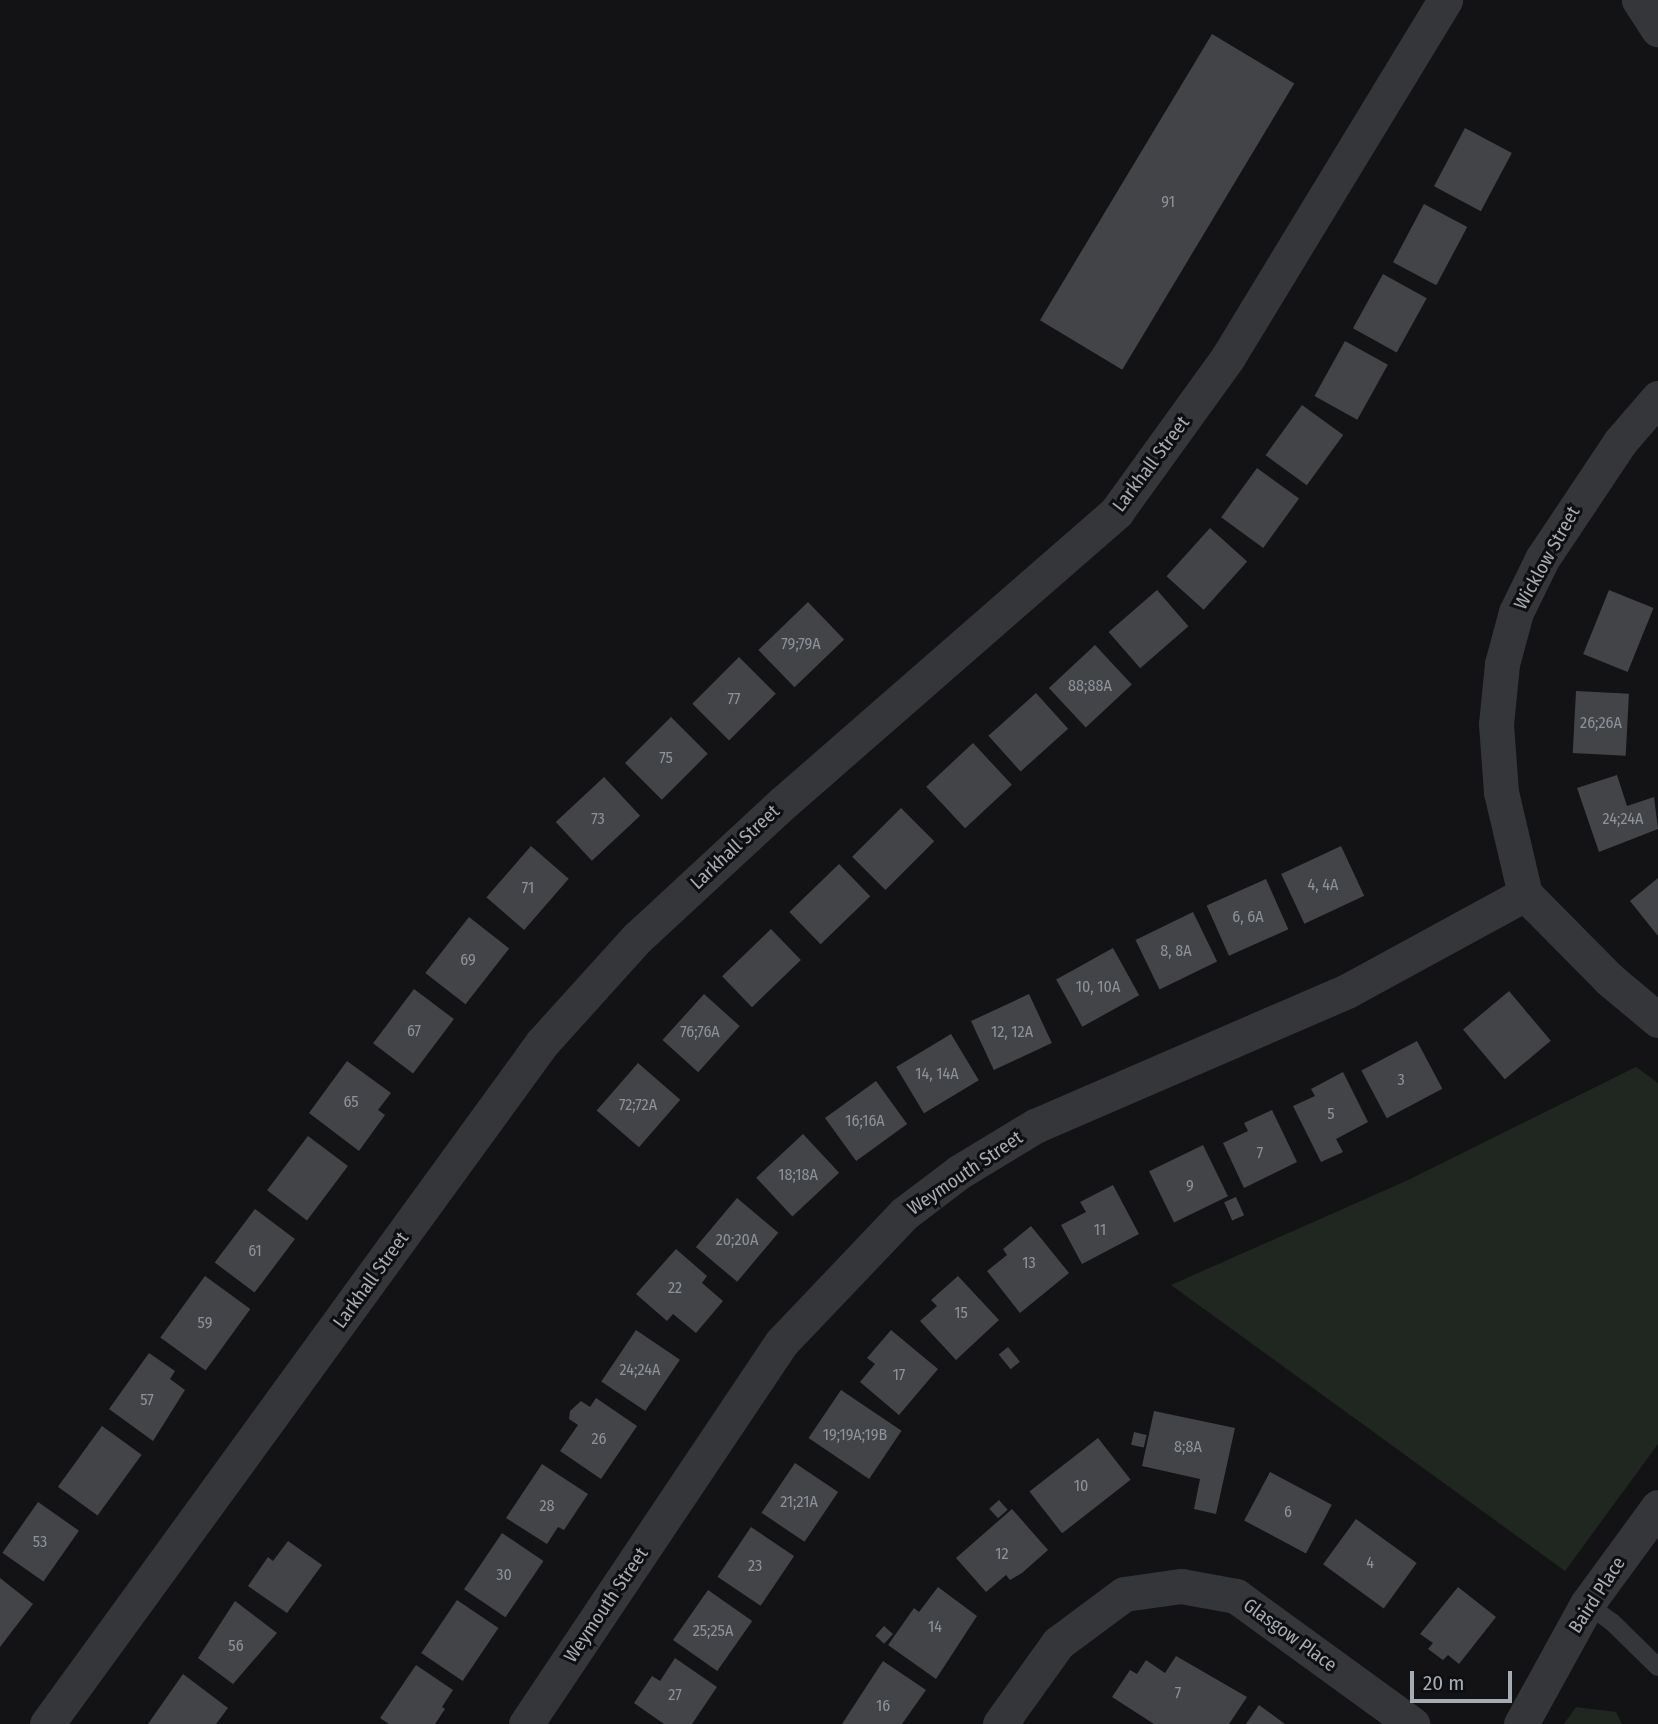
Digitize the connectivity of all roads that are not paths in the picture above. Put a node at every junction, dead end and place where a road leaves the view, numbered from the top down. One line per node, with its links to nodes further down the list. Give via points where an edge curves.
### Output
1 (1445, 0): 10 (street, Larkhall Street, via 1228,357 1117,511 784,802 637,938 541,1043)
2 (1639, 0): 3 (street)
3 (1658, 29)
4 (1658, 398): 5 (street, Wicklow Street, via 1572,510 1516,612 1502,664 1496,724 1500,792)
5 (1525, 894): 6 (street, via 1609,979); 11 (street, Weymouth Street, via 1347,991 1035,1126 905,1213 781,1343)
6 (1658, 1020)
7 (1658, 1507): 8 (street, Baird Place)
8 (1587, 1604): 9 (lane); 14 (street, Baird Place)
9 (1658, 1667)
10 (47, 1724)
11 (526, 1724)
12 (1000, 1724): 13 (street, Glasgow Place, via 1058,1643 1124,1594 1181,1586 1236,1596)
13 (1412, 1724)
14 (1521, 1724)

